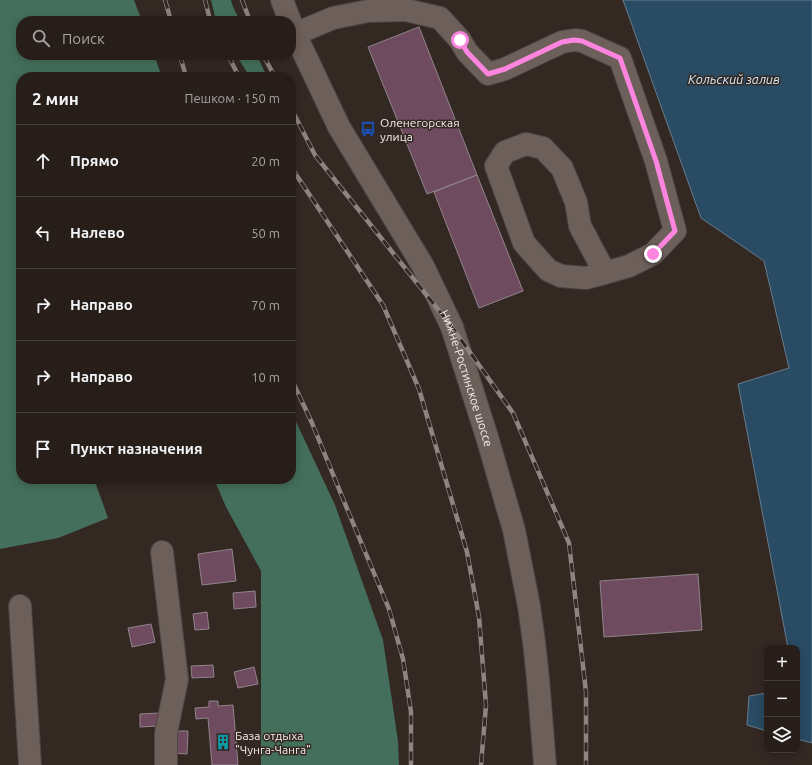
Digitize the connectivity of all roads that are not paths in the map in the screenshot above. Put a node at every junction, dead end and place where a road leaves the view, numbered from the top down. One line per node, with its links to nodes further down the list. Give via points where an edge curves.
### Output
1 (282, 0): 2 (street, Нижне-Ростинское шоссе)
2 (288, 16)
3 (296, 25): 5 (street, via 368,11 406,10 440,18 488,74 505,69 562,42 574,40 620,58 656,161 675,231 653,254)
4 (296, 35): 10 (street, Нижне-Ростинское шоссе, via 339,127 423,266 452,327 514,530 533,635)
5 (605, 273): 5 (street, via 586,278 561,276 548,270 524,243 496,166 505,152 526,144 543,148 562,168 576,202 580,226)
6 (162, 552): 9 (street, via 177,679 166,733)
7 (20, 606): 8 (street)
8 (30, 765)
9 (166, 765)
10 (544, 765)

